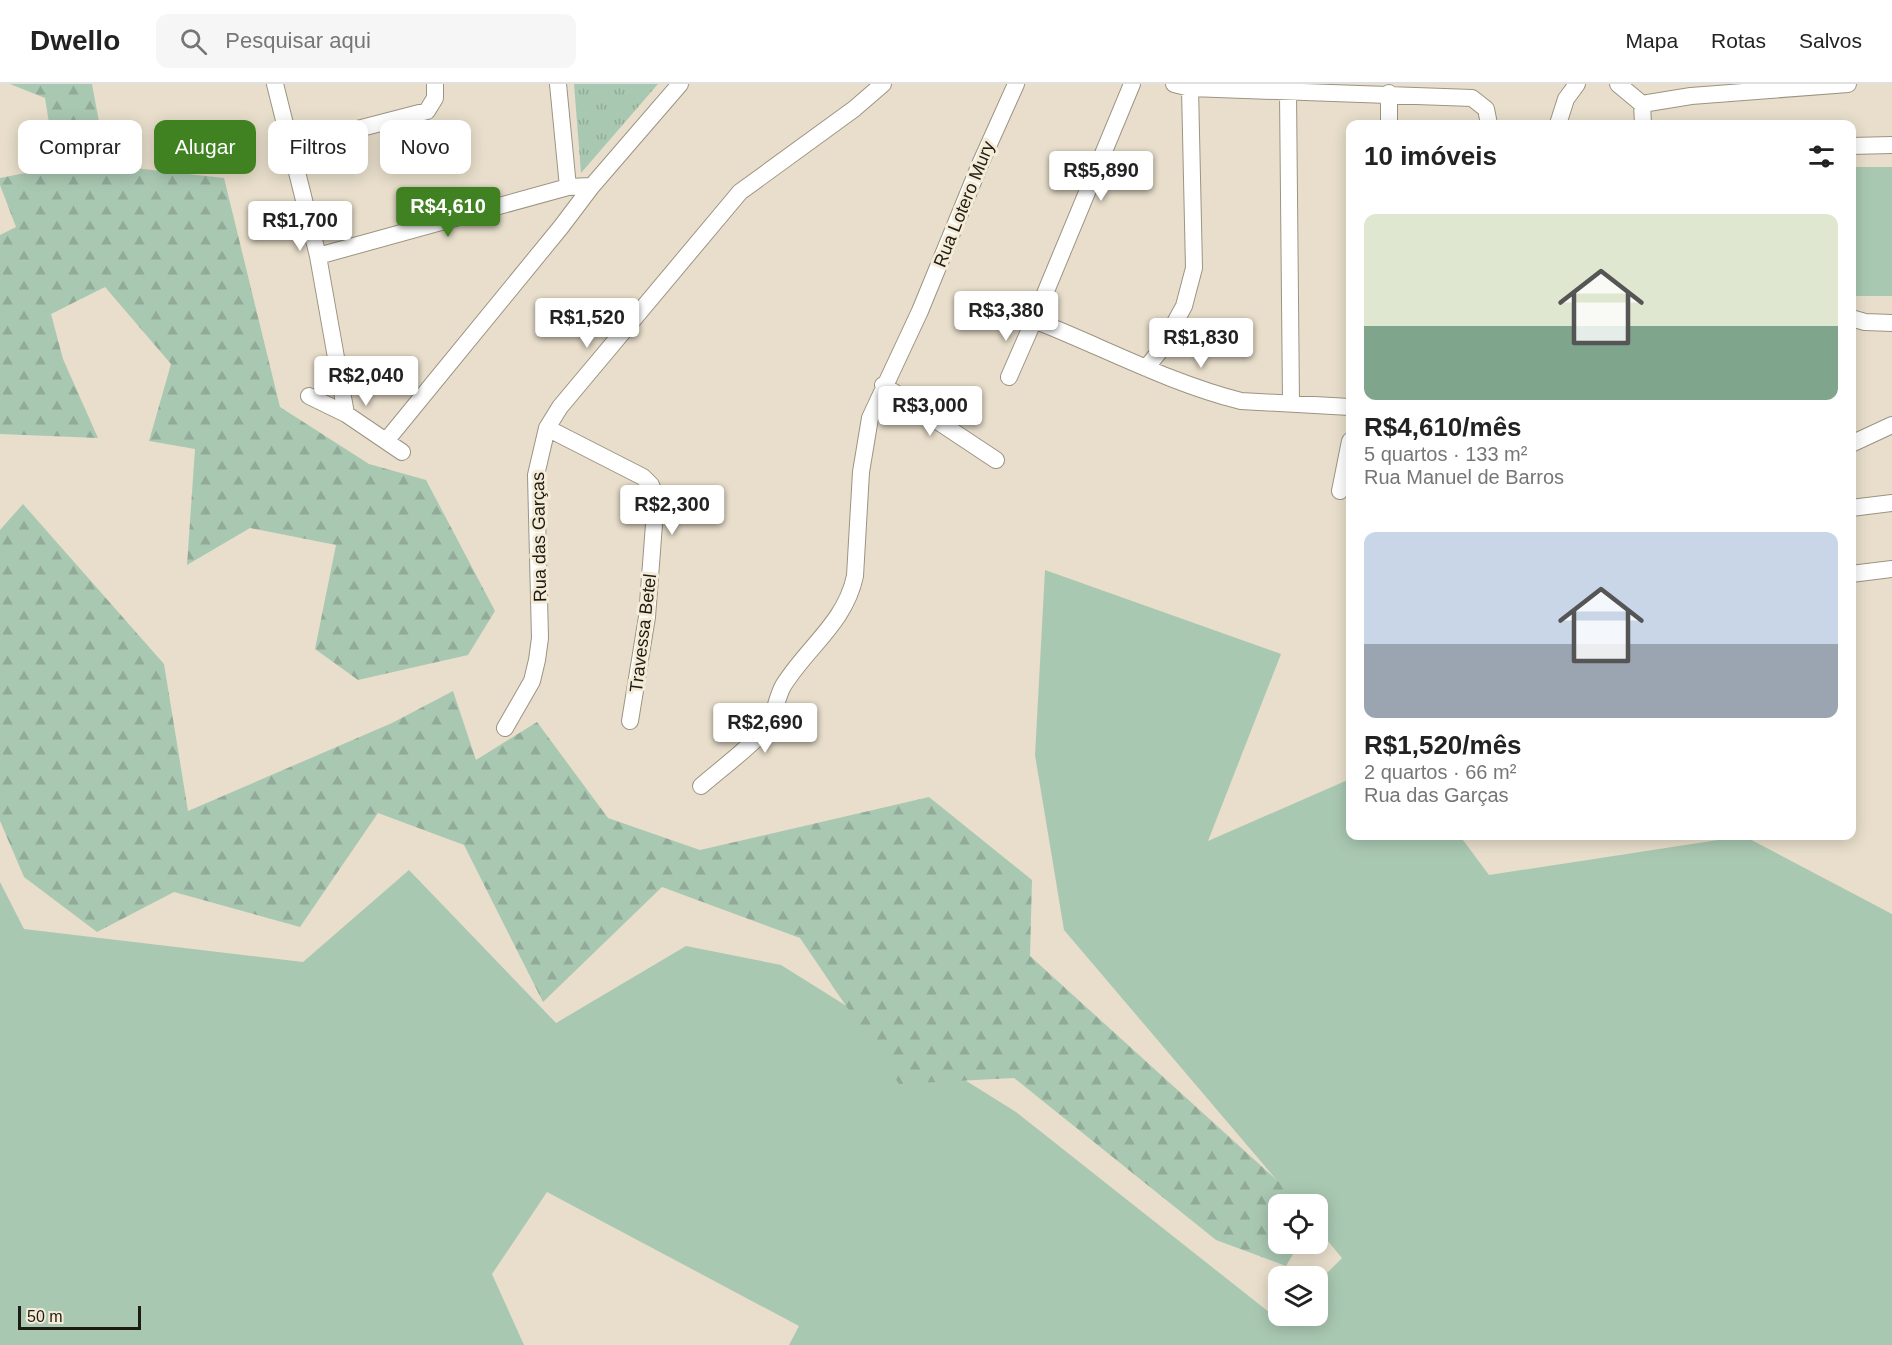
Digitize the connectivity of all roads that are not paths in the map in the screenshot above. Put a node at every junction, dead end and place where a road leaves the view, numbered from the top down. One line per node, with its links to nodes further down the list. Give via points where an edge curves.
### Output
1 (275, 84): 15 (street)
2 (435, 84): 20 (street, via 435,98 427,111)
3 (558, 84): 25 (street)
4 (680, 84): 24 (street)
5 (883, 84): 38 (street, Rua das Garças, via 740,192 560,407)
6 (1016, 84): 32 (street, Rua Lotero Mury, via 920,311)
7 (1132, 84): 27 (street)
8 (1577, 84): 18 (street, via 1566,99)
9 (1618, 84): 14 (street)
10 (1848, 84): 14 (street, via 1692,96)
11 (1182, 86): 12 (street); 30 (street, via 1194,268 1184,306)
12 (1288, 93): 13 (street); 34 (street)
13 (1389, 93): 16 (street); 17 (street, via 1472,98 1486,109)
14 (1642, 104): 19 (street)
15 (285, 120)
16 (1389, 120)
17 (1489, 120)
18 (1559, 120)
19 (1643, 120)
20 (368, 126)
21 (1892, 145): 22 (street)
22 (1856, 146)
23 (299, 174): 26 (street)
24 (592, 186): 25 (street); 39 (street)
25 (568, 187): 26 (street)
26 (318, 256): 36 (street)
27 (1034, 320): 30 (street); 31 (street)
28 (1856, 320): 29 (street)
29 (1892, 323)
30 (1146, 368): 34 (street, via 1241,401)
31 (1010, 377)
32 (883, 385): 42 (street); 51 (street, Rua Lotero Mury, via 864,444 851,596 835,623 783,687 764,731)
33 (309, 396): 36 (street)
34 (1291, 402): 35 (street)
35 (1346, 407)
36 (346, 414): 39 (street)
37 (1892, 425): 40 (street)
38 (547, 428): 49 (street, Travessa Betel, via 643,477 656,498 647,617); 50 (street, Rua das Garças, via 536,476 540,638 532,681)
39 (386, 441): 41 (street)
40 (1856, 442)
41 (402, 452)
42 (996, 460)
43 (1346, 461): 44 (street)
44 (1340, 491)
45 (1892, 503): 46 (street)
46 (1856, 507)
47 (1892, 569): 48 (street)
48 (1856, 573)
49 (630, 721)
50 (505, 728)
51 (701, 786)

